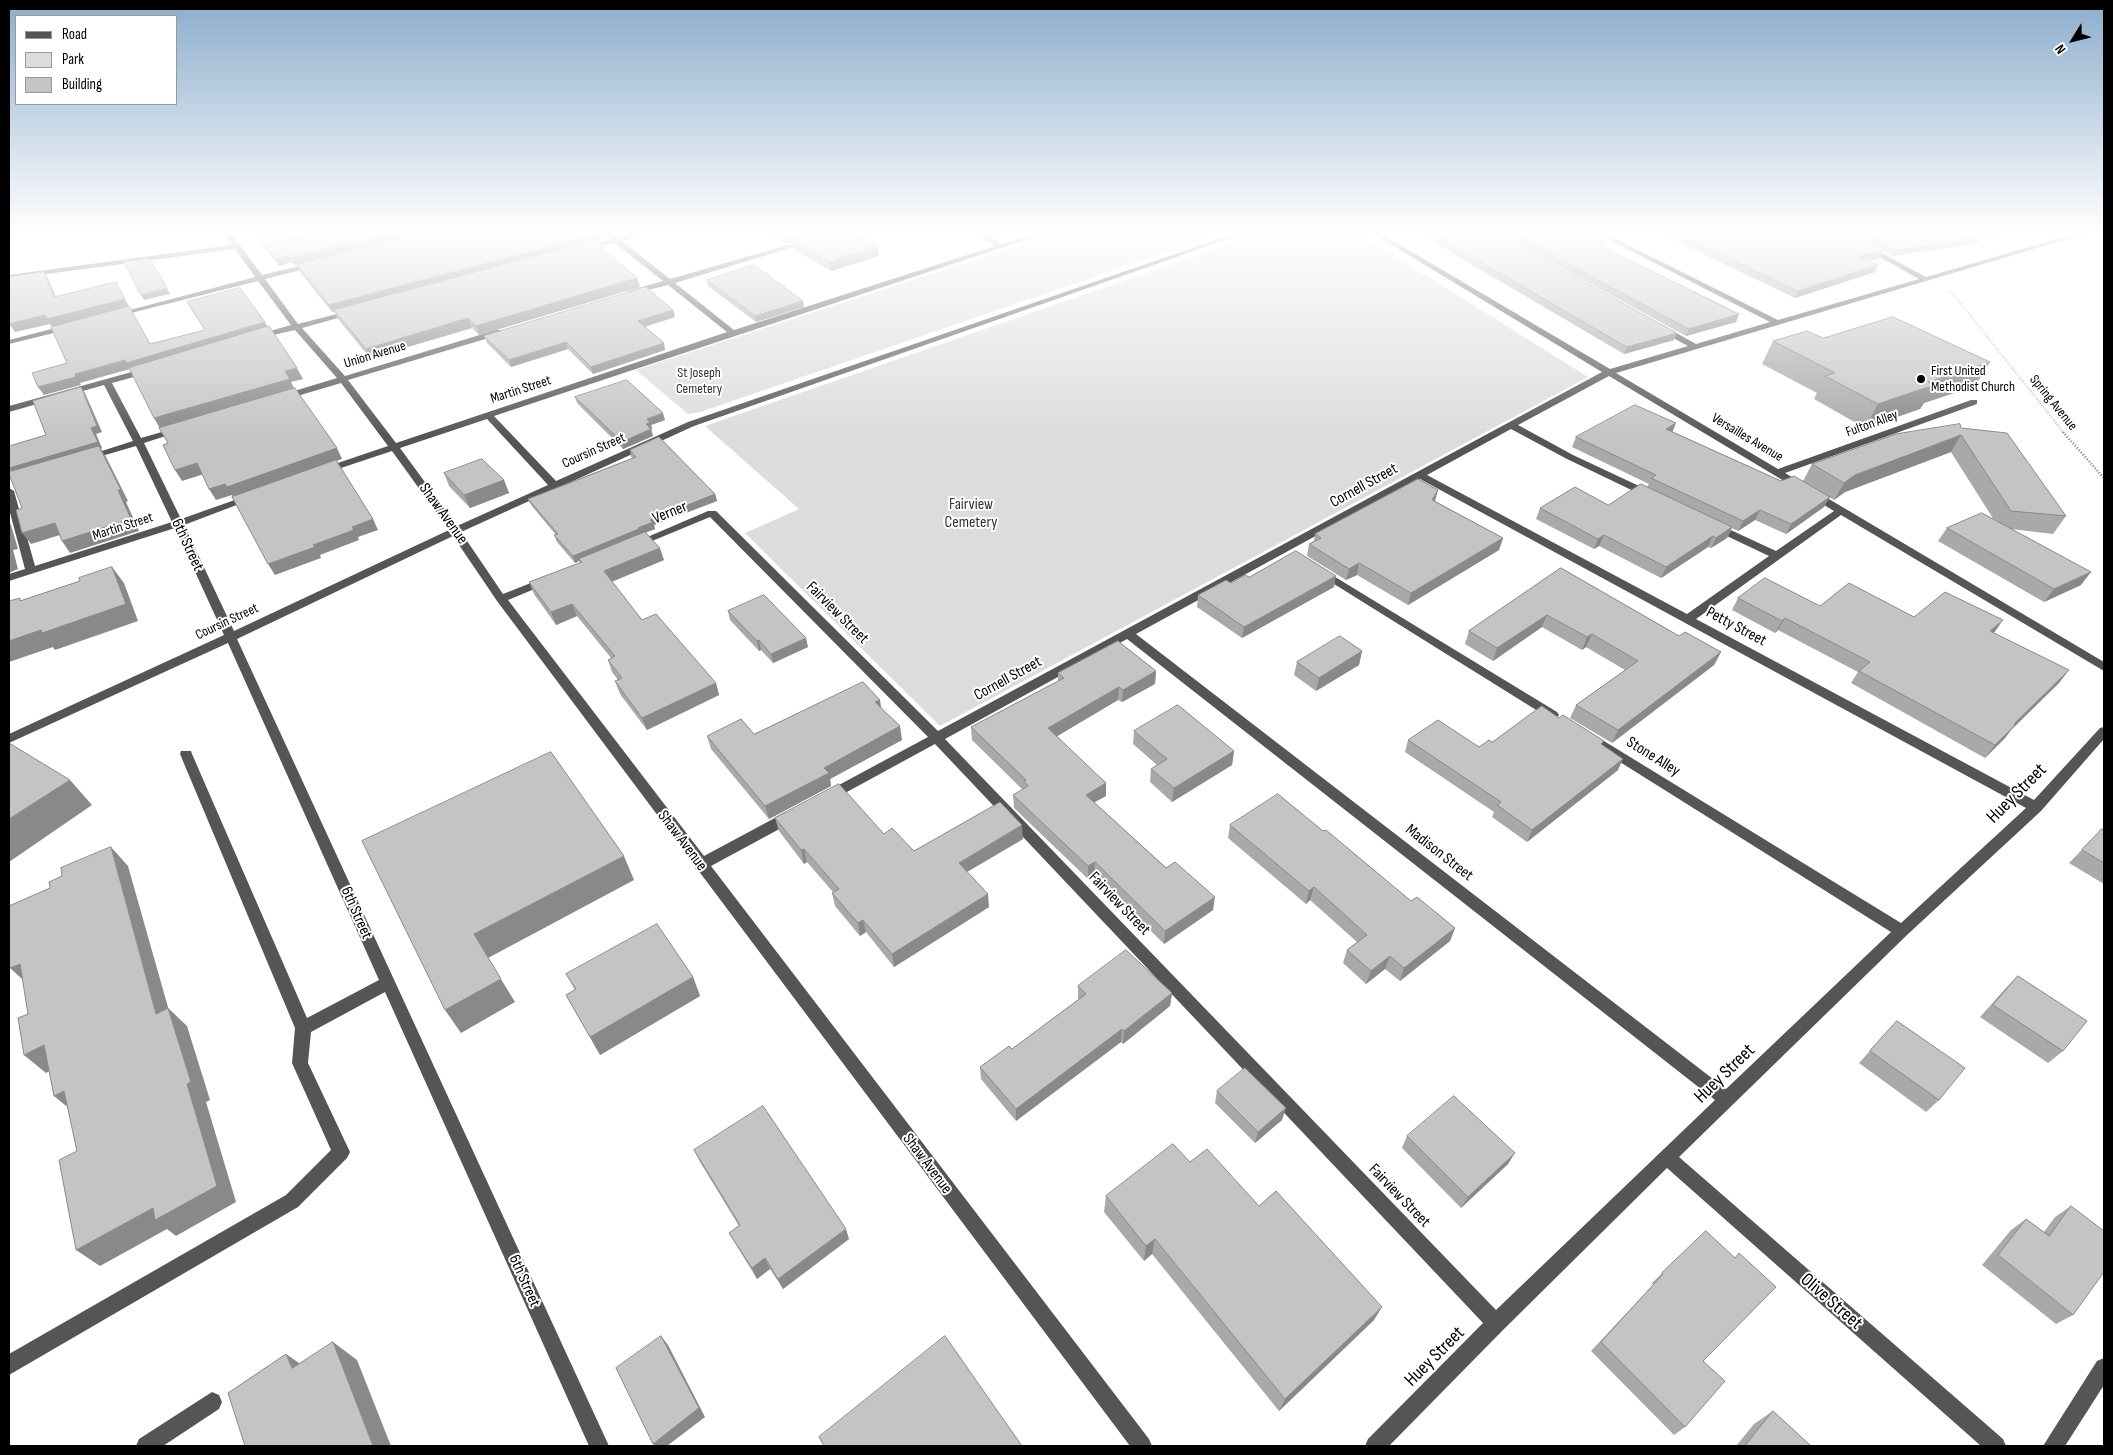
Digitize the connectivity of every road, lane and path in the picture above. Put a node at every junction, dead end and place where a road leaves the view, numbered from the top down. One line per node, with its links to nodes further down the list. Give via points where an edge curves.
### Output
1 (173, 301): 11 (street)
2 (277, 301): 15 (street, Shaw Avenue)
3 (694, 301): 17 (street)
4 (832, 301): 17 (street, Martin Street)
5 (1046, 301): 38 (street, Coursin Street, via 691,424)
6 (1489, 301): 22 (street, Versailles Avenue)
7 (1736, 301): 12 (street)
8 (1850, 301): 12 (street, Cornell Street)
9 (1958, 301): 37 (path, Spring Avenue, via 2050,417)
10 (362, 308): 15 (street)
11 (105, 318)
12 (1778, 322): 20 (street, Cornell Street)
13 (1651, 323): 20 (street)
14 (76, 325): 19 (street)
15 (296, 326): 18 (street); 23 (street, Shaw Avenue)
16 (511, 329): 23 (street, Union Avenue)
17 (733, 333): 28 (street, Martin Street)
18 (249, 340)
19 (9, 342)
20 (1694, 346): 22 (street, Cornell Street)
21 (154, 368): 24 (street)
22 (1609, 372): 29 (street, Cornell Street); 34 (street, Versailles Avenue)
23 (343, 379): 25 (street, Union Avenue); 32 (street, Shaw Avenue)
24 (107, 383): 27 (street); 31 (street, 6th Street)
25 (279, 399)
26 (1974, 402): 34 (street, Fulton Alley)
27 (9, 409)
28 (488, 415): 32 (street, Martin Street); 38 (street)
29 (1512, 425): 36 (street, Cornell Street); 41 (street)
30 (187, 428): 31 (street)
31 (141, 442): 33 (street); 45 (street, 6th Street)
32 (393, 446): 35 (street, Martin Street); 46 (street, Shaw Avenue)
33 (75, 461)
34 (1778, 472): 42 (street, Versailles Avenue)
35 (312, 475)
36 (1420, 475): 54 (street, Petty Street); 55 (street, Cornell Street, via 1289,551)
37 (2104, 478)
38 (555, 486): 46 (street, Coursin Street)
39 (9, 491): 50 (street)
40 (258, 495): 45 (street, Martin Street)
41 (1660, 500)
42 (1841, 510): 48 (street); 57 (street, Versailles Avenue)
43 (712, 513): 47 (street, Verner); 61 (street, Fairview Street)
44 (1705, 522): 48 (street)
45 (177, 524): 50 (street, Martin Street); 56 (street, 6th Street)
46 (455, 531): 53 (street, Shaw Avenue); 56 (street, Coursin Street)
47 (629, 547)
48 (1777, 556): 54 (street)
49 (1310, 564): 58 (street)
50 (31, 571): 52 (street, Martin Street)
51 (556, 577): 53 (street)
52 (9, 578)
53 (501, 599): 65 (street, Shaw Avenue)
54 (1688, 619): 64 (street, Petty Street)
55 (1128, 634): 61 (street, Cornell Street); 69 (street, Madison Street)
56 (231, 637): 62 (street, Coursin Street); 67 (street, 6th Street)
57 (2104, 667)
58 (1564, 721)
59 (2104, 731): 64 (street, Huey Street)
60 (1589, 737): 66 (street, Stone Alley)
61 (937, 738): 65 (street, Cornell Street); 71 (street, Fairview Street)
62 (9, 739)
63 (186, 754): 68 (street)
64 (2036, 807): 66 (street, Huey Street)
65 (700, 865): 77 (street, Shaw Avenue)
66 (1902, 931): 69 (street, Huey Street)
67 (388, 984): 68 (street); 76 (street, 6th Street)
68 (303, 1028): 72 (street, via 300,1063 341,1152 292,1201)
69 (1728, 1100): 70 (street, Huey Street)
70 (1666, 1157): 71 (street, Huey Street); 79 (street, Olive Street)
71 (1496, 1323): 78 (street, Huey Street)
72 (9, 1366)
73 (2104, 1368): 80 (street)
74 (212, 1402): 75 (street)
75 (146, 1446)
76 (598, 1446)
77 (1142, 1446)
78 (1374, 1446)
79 (1996, 1446)
80 (2053, 1446)

